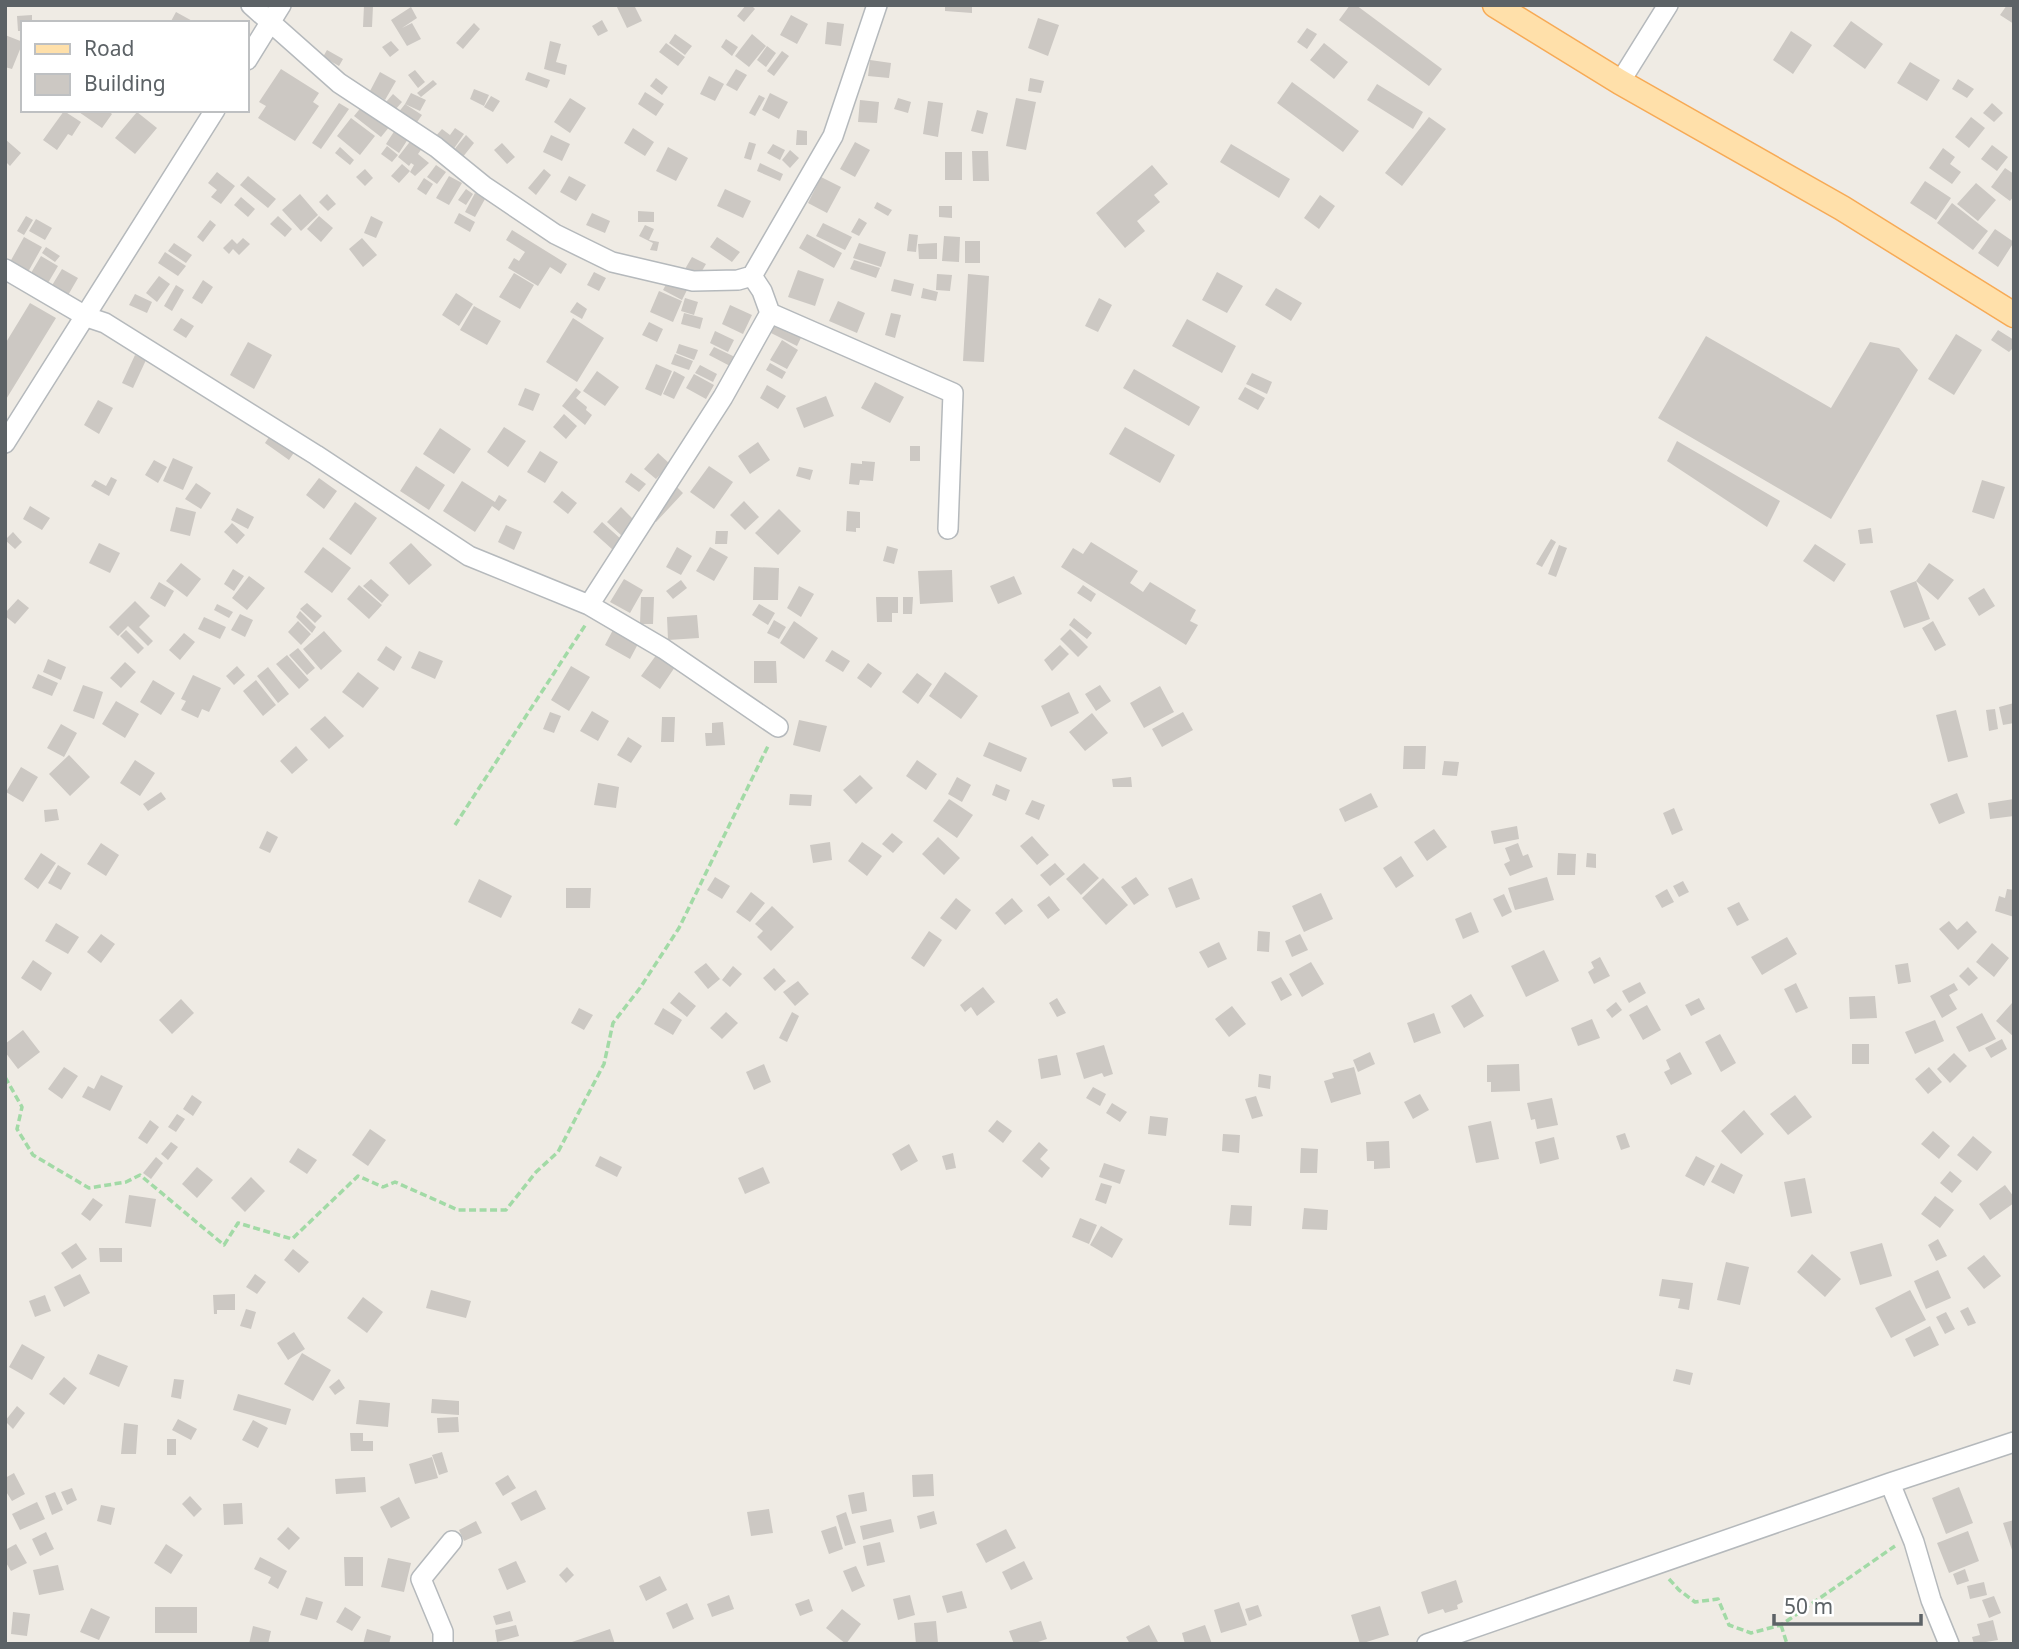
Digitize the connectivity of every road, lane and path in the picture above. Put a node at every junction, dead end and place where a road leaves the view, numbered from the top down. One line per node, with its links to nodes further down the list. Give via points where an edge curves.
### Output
1 (251, 5): 6 (street)
2 (281, 5): 6 (street)
3 (877, 5): 11 (street, via 834,136)
4 (1494, 5): 8 (main road)
5 (1668, 5): 8 (street)
6 (271, 22): 7 (street); 11 (street, via 339,83 555,234 612,262 693,281)
7 (248, 58)
8 (1620, 82): 13 (main road, via 1842,208)
9 (214, 112): 14 (street)
10 (5, 269): 14 (street)
11 (752, 276): 12 (street)
12 (769, 313): 16 (street, via 953,393); 17 (street, via 723,397)
13 (2014, 315)
14 (87, 317): 15 (street); 17 (street, via 105,323 469,555)
15 (5, 443)
16 (948, 529)
17 (589, 605): 18 (street, via 664,649); 19 (path, via 586,627)
18 (778, 727): 20 (path, via 679,928 613,1023 604,1064 558,1152 506,1210 458,1210 395,1182 383,1187 358,1176 292,1239 238,1223 224,1245 140,1175 89,1188 33,1155 18,1129 22,1107)
19 (456, 825)
20 (5, 1077)
21 (2014, 1443): 22 (street)
22 (1890, 1483): 24 (street); 25 (street)
23 (452, 1541): 28 (street, via 421,1579 443,1632)
24 (1914, 1542): 26 (path, via 1898,1545); 31 (street)
25 (1657, 1564): 26 (path, via 1695,1602 1718,1599 1729,1625 1751,1633); 27 (street)
26 (1781, 1625): 30 (path)
27 (1452, 1640): 29 (street)
28 (443, 1644)
29 (1427, 1644)
30 (1787, 1644)
31 (1949, 1644)

